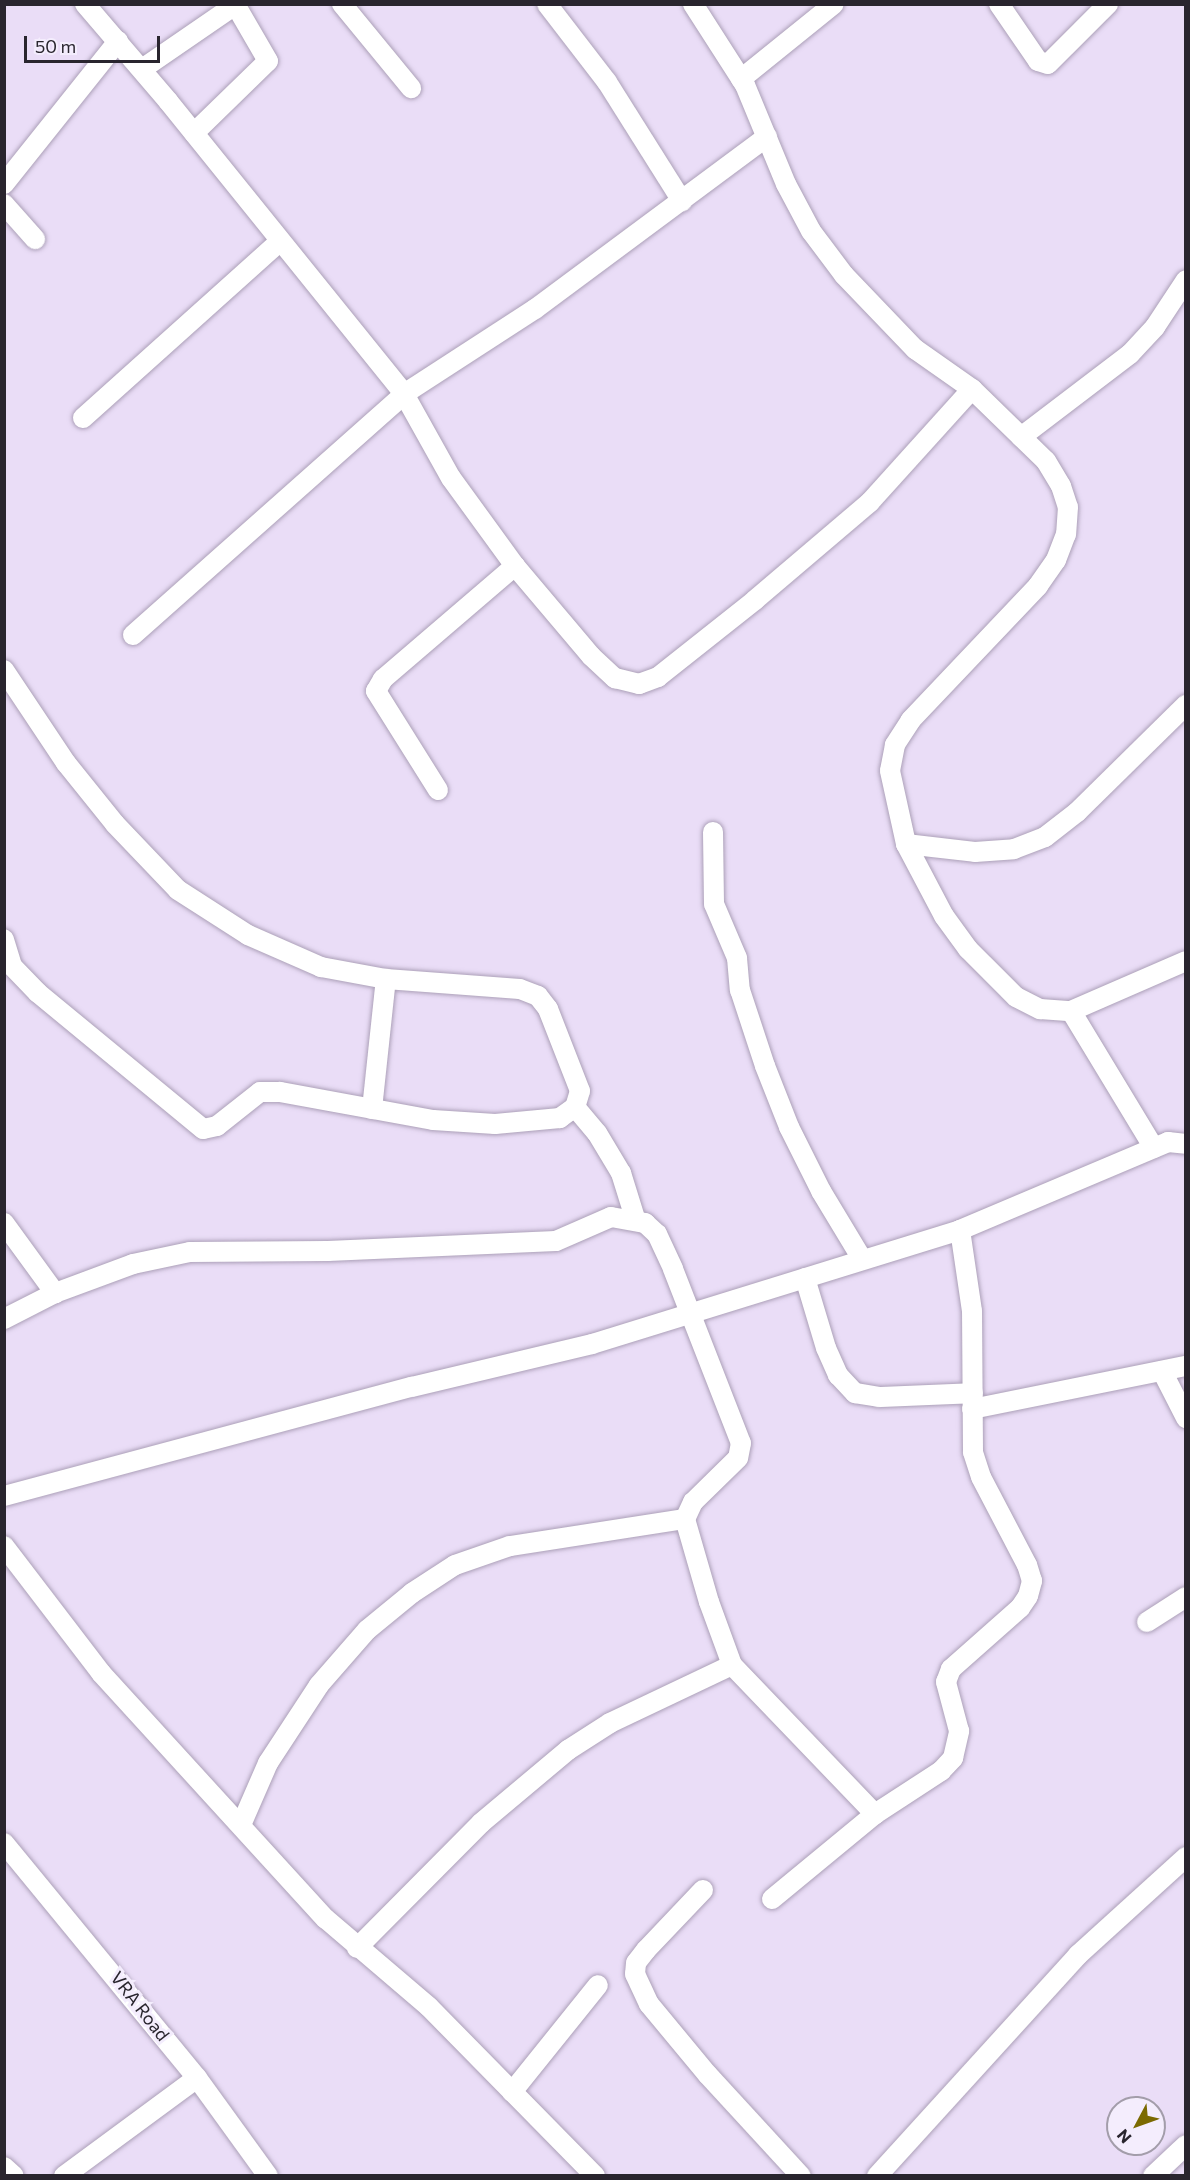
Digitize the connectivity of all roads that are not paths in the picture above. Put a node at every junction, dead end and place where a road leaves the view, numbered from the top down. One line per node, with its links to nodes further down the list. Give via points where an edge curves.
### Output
1 (342, 4): 12 (street)
2 (547, 4): 16 (street, via 607,82)
3 (693, 4): 11 (street)
4 (834, 4): 11 (street)
5 (999, 4): 6 (street, via 1038,61 1048,64)
6 (1108, 4)
7 (235, 5): 10 (street); 13 (street, via 268,61)
8 (95, 8): 9 (street)
9 (118, 40): 10 (street); 15 (street)
10 (142, 69): 13 (street)
11 (741, 79): 14 (street)
12 (411, 88)
13 (194, 133): 19 (street)
14 (767, 136): 16 (street); 21 (street, via 811,231 844,275 915,349)
15 (4, 184)
16 (682, 201): 22 (street, via 535,309)
17 (4, 204): 18 (street)
18 (35, 240)
19 (280, 240): 22 (street); 23 (street)
20 (1185, 280): 24 (street, via 1155,327 1130,354)
21 (972, 389): 24 (street); 25 (street, via 870,502 833,536 658,677 639,684 615,678 591,656)
22 (404, 394): 25 (street, via 451,478); 26 (street)
23 (83, 418)
24 (1021, 437): 31 (street, via 1046,461 1061,486 1068,507 1066,534 1056,560 1038,586 910,720 895,745 890,771)
25 (515, 566): 29 (street, via 383,678 376,691 381,706)
26 (133, 635)
27 (4, 670): 35 (street, via 66,764 115,824 178,890 248,936 321,967)
28 (1185, 705): 31 (street, via 1077,812 1045,837 1014,849 975,852)
29 (438, 790)
30 (713, 832): 44 (street, via 714,904 737,958 740,990 765,1066 816,1181)
31 (906, 844): 36 (street, via 944,916 993,975 1016,997 1040,1009)
32 (4, 939): 34 (street)
33 (1185, 961): 36 (street)
34 (8, 969): 38 (street, via 203,1129 217,1126 260,1092)
35 (386, 979): 37 (street, via 520,989 538,996 548,1009 580,1091); 38 (street)
36 (1071, 1011): 40 (street)
37 (575, 1107): 38 (street, via 560,1118 495,1124 433,1120); 41 (street, via 597,1133 621,1173)
38 (372, 1109)
39 (1185, 1144): 40 (street, via 1168,1142)
40 (1154, 1148): 43 (street)
41 (635, 1218): 46 (street, via 611,1217 556,1241 328,1251 190,1252 133,1264); 47 (street, via 657,1234)
42 (4, 1223): 46 (street)
43 (960, 1230): 44 (street); 51 (street, via 972,1311)
44 (862, 1259): 45 (street)
45 (805, 1278): 47 (street); 51 (street, via 826,1348 838,1375 855,1393)
46 (55, 1293): 48 (street)
47 (689, 1315): 53 (street, via 592,1344 354,1401); 54 (street, via 741,1443 738,1458 693,1502)
48 (4, 1319)
49 (1185, 1366): 50 (street)
50 (1162, 1371): 51 (street); 52 (street)
51 (972, 1401): 59 (street, via 973,1452 981,1477 1032,1581 1020,1608 951,1669 946,1682 959,1731 953,1758 941,1771)
52 (1185, 1418)
53 (4, 1496)
54 (685, 1519): 58 (street); 60 (street, via 510,1545 455,1565 412,1593 367,1630 318,1685 268,1764)
55 (4, 1546): 60 (street, via 101,1673)
56 (1185, 1597): 57 (street)
57 (1147, 1622)
58 (732, 1665): 59 (street); 65 (street, via 610,1723 568,1750 481,1823)
59 (875, 1814): 64 (street)
60 (241, 1826): 65 (street)
61 (4, 1843): 67 (street, VRA Road)
62 (1185, 1857): 76 (street, via 1078,1955)
63 (703, 1890): 75 (street, via 646,1950 636,1963 635,1974 649,2004 708,2075)
64 (772, 1899)
65 (357, 1948): 68 (street, via 429,2007)
66 (598, 1986): 68 (street)
67 (197, 2078): 72 (street); 73 (street, VRA Road)
68 (512, 2092): 74 (street)
69 (1185, 2145): 77 (street)
70 (4, 2167): 71 (street)
71 (14, 2175)
72 (64, 2175)
73 (268, 2175)
74 (595, 2175)
75 (801, 2175)
76 (877, 2175)
77 (1153, 2175)

